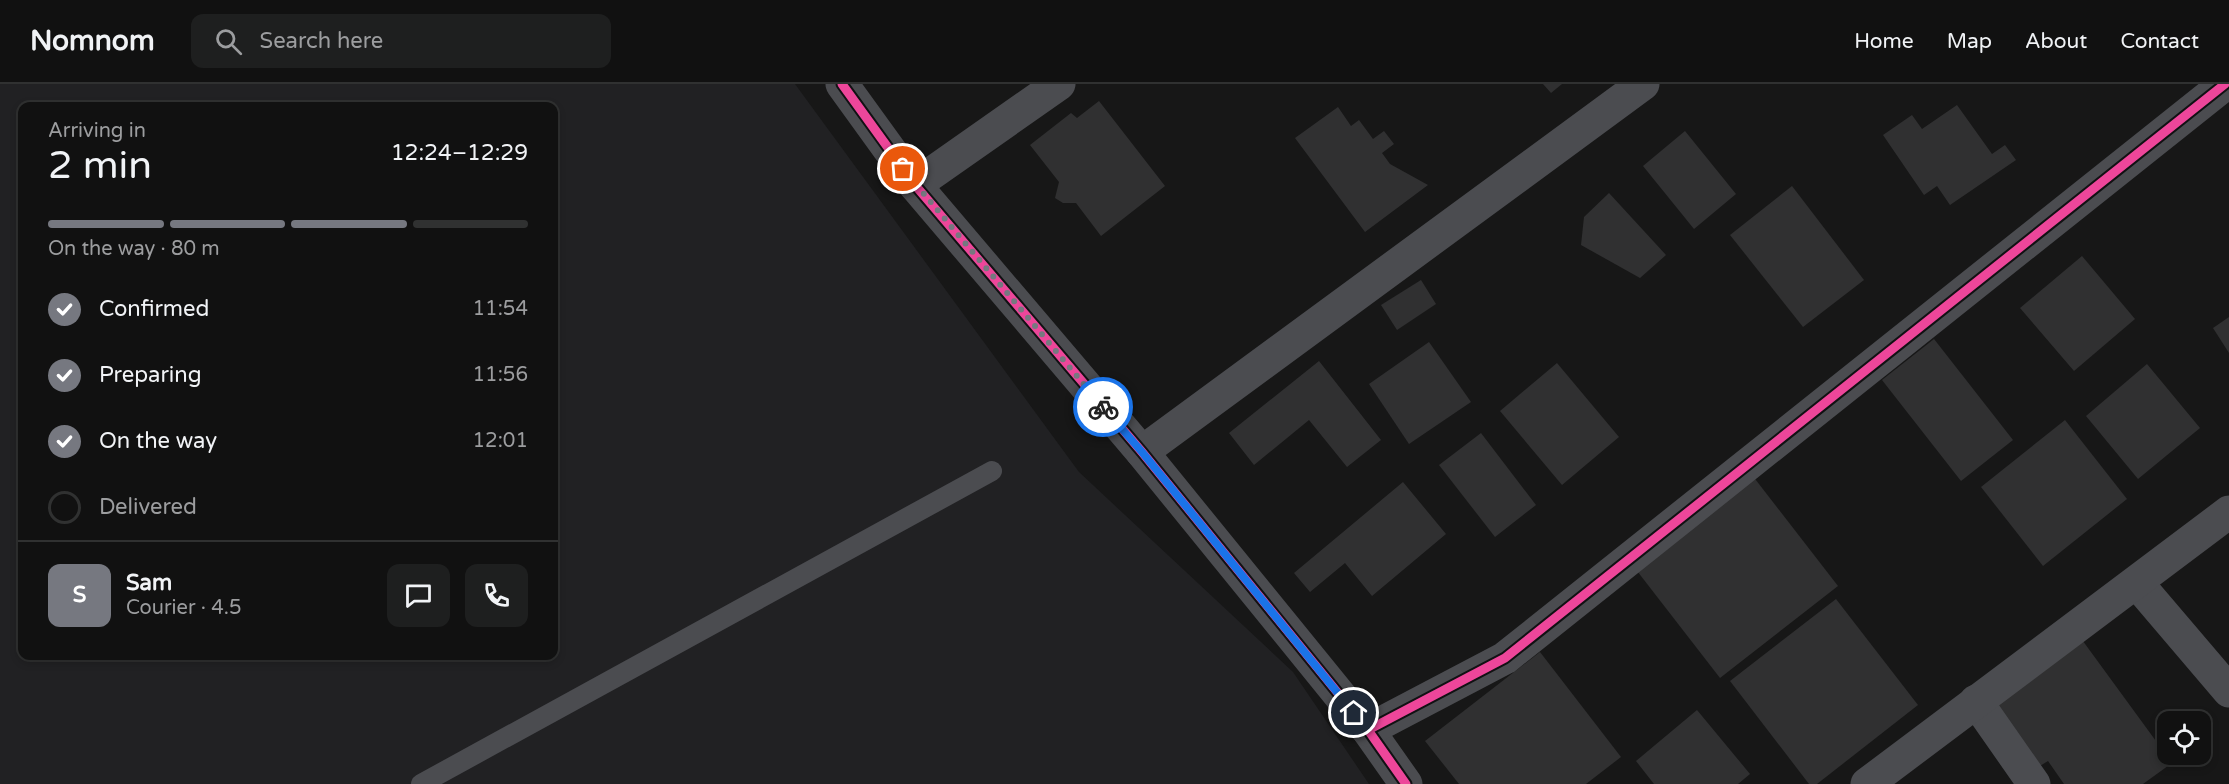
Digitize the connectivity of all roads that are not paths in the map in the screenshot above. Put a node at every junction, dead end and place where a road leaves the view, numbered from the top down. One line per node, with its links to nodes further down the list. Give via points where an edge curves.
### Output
1 (842, 84): 5 (street)
2 (1059, 84): 5 (street)
3 (1643, 84): 6 (street)
4 (2225, 84): 12 (street, via 1505,658)
5 (915, 185): 6 (street)
6 (1142, 452): 12 (street)
7 (992, 471): 13 (lane)
8 (2229, 512): 9 (street)
9 (2137, 583): 10 (street); 11 (street)
10 (2229, 691)
11 (1976, 701): 15 (street); 16 (street)
12 (1368, 730): 14 (street)
13 (421, 784)
14 (1406, 784)
15 (1867, 784)
16 (2034, 784)

